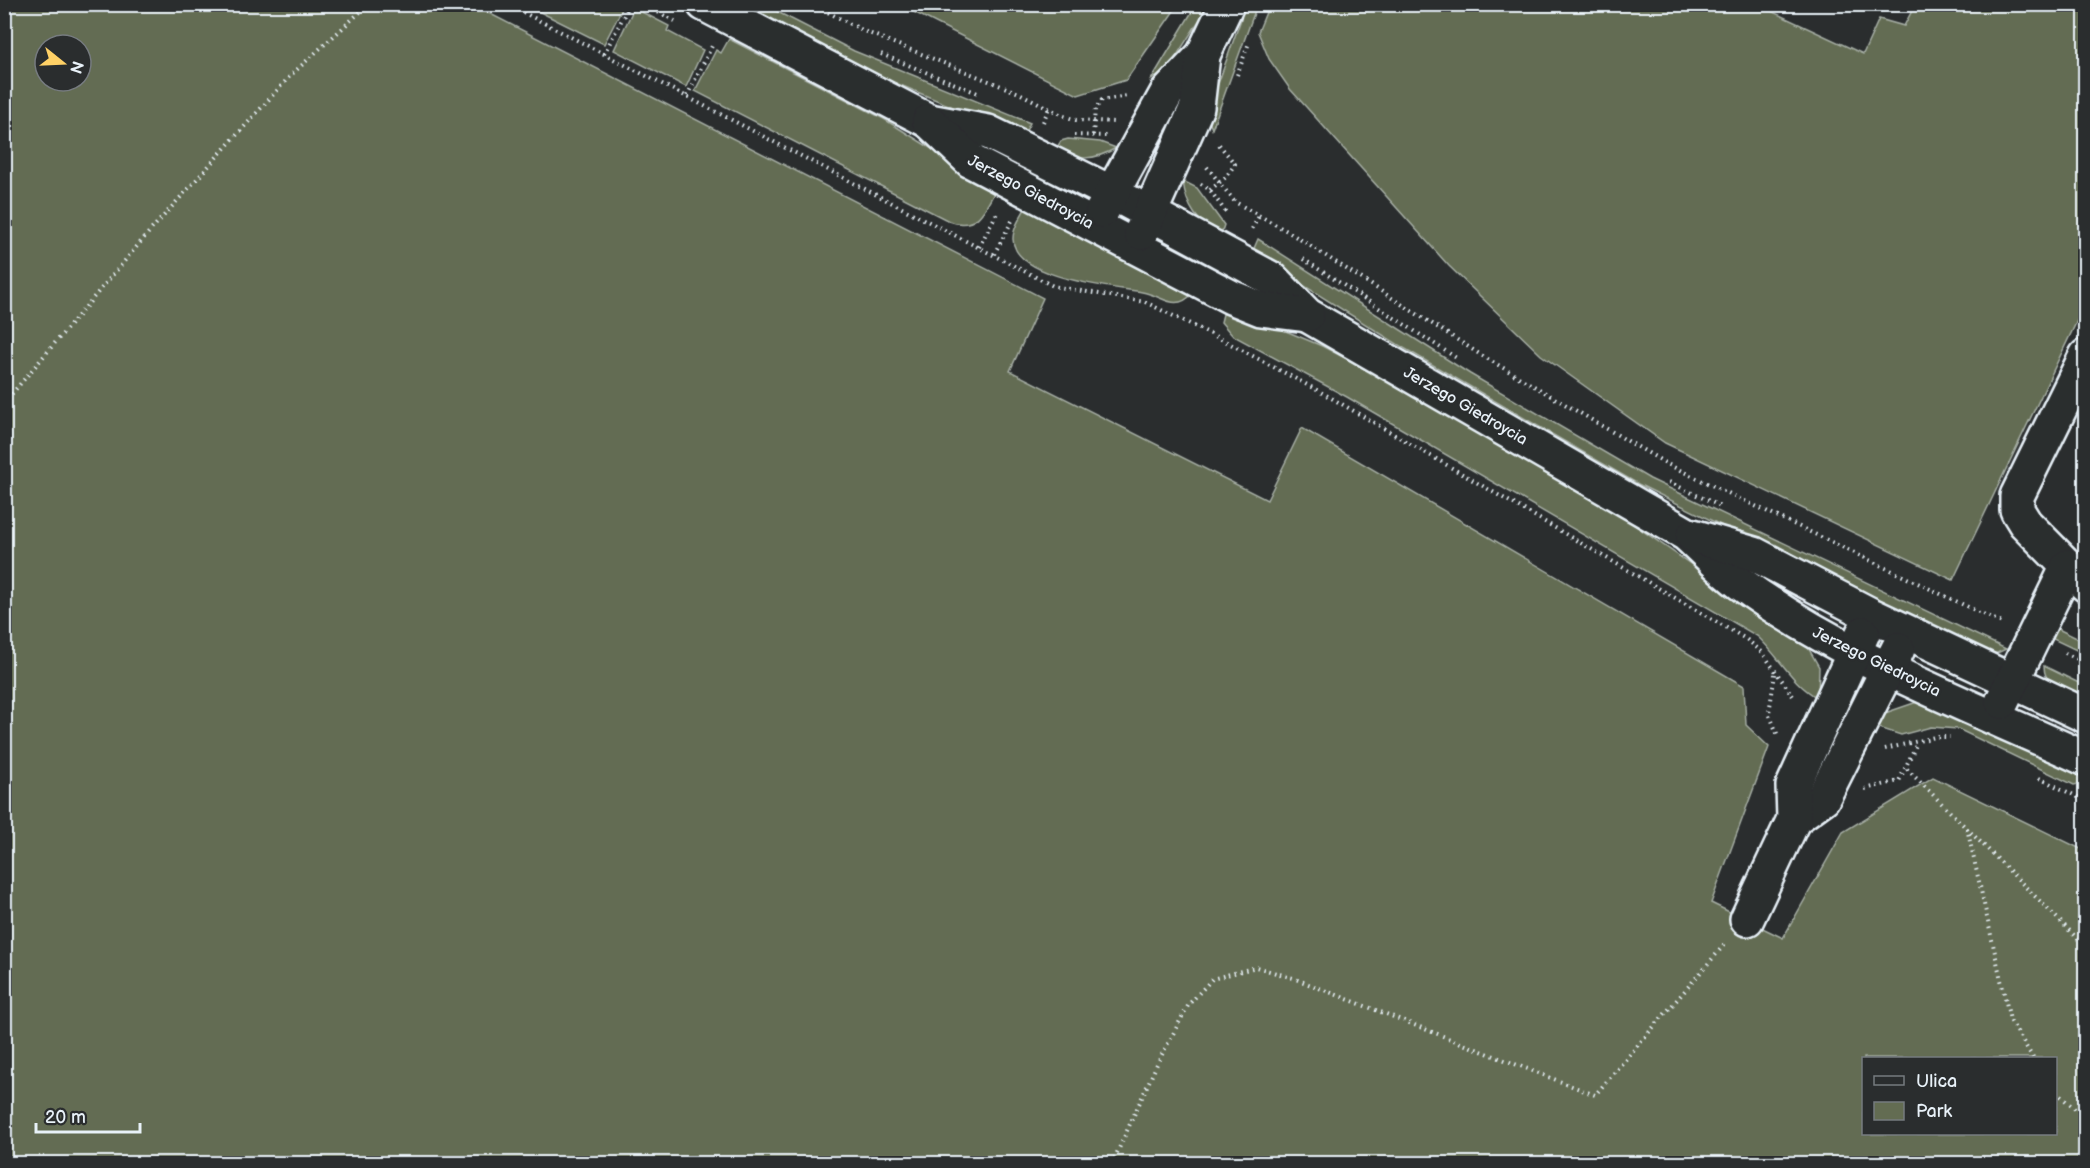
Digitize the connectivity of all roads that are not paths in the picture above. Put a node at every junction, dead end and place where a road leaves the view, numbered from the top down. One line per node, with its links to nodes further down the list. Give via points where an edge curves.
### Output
1 (1227, 4): 3 (street)
2 (693, 15): 4 (street, Jerzego Giedroycia)
3 (1203, 55): 5 (street, via 1167,93); 6 (street, via 1193,115)
4 (929, 120): 5 (street, Jerzego Giedroycia, via 988,132); 7 (street, Jerzego Giedroycia, via 971,162)
5 (1112, 193): 6 (street, Jerzego Giedroycia); 7 (street)
6 (1151, 213): 8 (street); 9 (street, Jerzego Giedroycia, via 1272,279)
7 (1095, 226): 8 (street, Jerzego Giedroycia)
8 (1135, 245): 9 (street, Jerzego Giedroycia, via 1231,297 1261,309)
9 (1307, 315): 11 (street, Jerzego Giedroycia)
10 (2085, 356): 12 (street, via 2017,496 2017,510 2025,523)
11 (1686, 534): 13 (street, Jerzego Giedroycia, via 1754,554); 15 (street, Jerzego Giedroycia, via 1739,582)
12 (2077, 575): 17 (street, via 2033,638)
13 (1871, 615): 14 (street, Jerzego Giedroycia); 15 (street)
14 (1907, 632): 16 (street); 17 (street, Jerzego Giedroycia)
15 (1853, 652): 16 (street, Jerzego Giedroycia); 21 (street, via 1793,786)
16 (1889, 669): 19 (street, Jerzego Giedroycia); 21 (street, via 1823,798)
17 (2012, 682): 18 (street, Jerzego Giedroycia); 19 (street)
18 (2085, 716)
19 (1994, 717): 20 (street, Jerzego Giedroycia)
20 (2085, 759)
21 (1794, 819): 22 (street)
22 (1747, 919)

